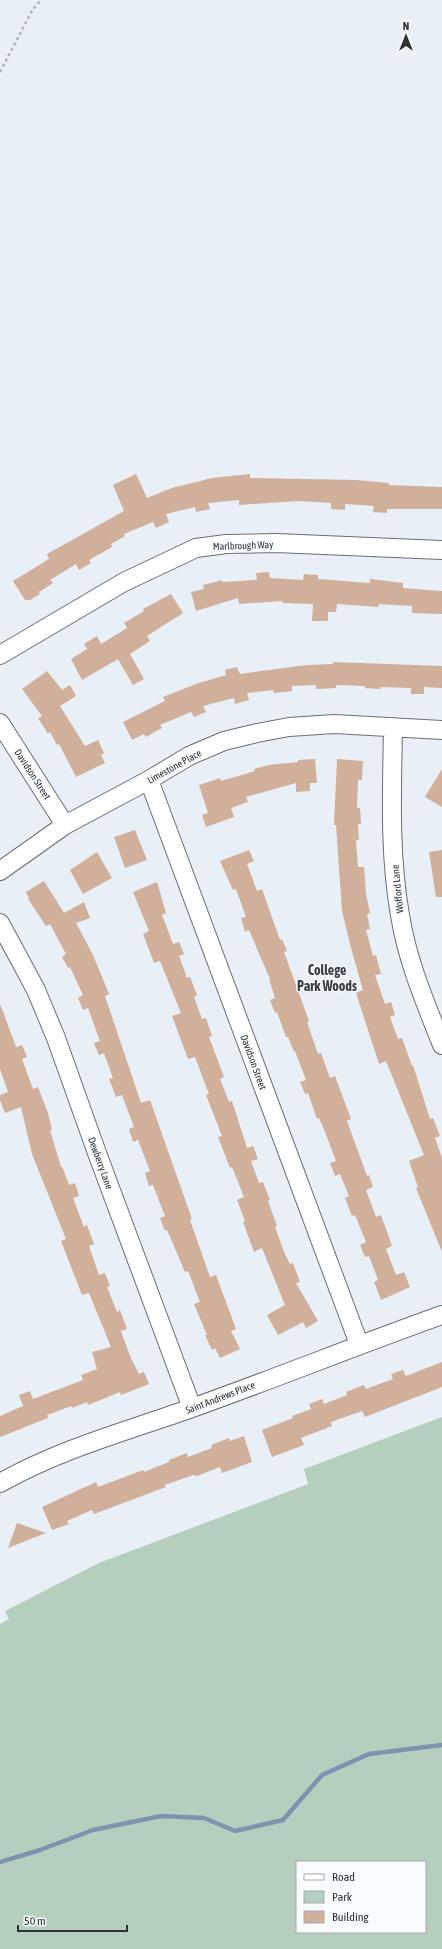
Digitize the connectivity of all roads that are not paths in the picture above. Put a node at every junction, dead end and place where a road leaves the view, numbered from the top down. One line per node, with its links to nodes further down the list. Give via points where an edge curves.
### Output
1 (442, 550): 2 (street, Marlbrough Way, via 276,543 226,544 196,548 124,582)
2 (0, 655)
3 (0, 723): 7 (street, Davidson Street)
4 (393, 727): 5 (street, Limestone Place); 6 (street, Limestone Place, via 334,724 289,727 257,733 224,741 189,756); 10 (street, Wofford Lane, via 392,818 400,915 408,952)
5 (442, 730)
6 (149, 780): 7 (street, Limestone Place); 12 (street, Davidson Street)
7 (65, 825): 8 (street, Limestone Place)
8 (0, 871)
9 (0, 923): 13 (street, Dewberry Lane, via 36,990 56,1038)
10 (442, 1044)
11 (442, 1315): 12 (street, Saint Andrews Place)
12 (359, 1344): 13 (street, Saint Andrews Place)
13 (192, 1408): 14 (street, Saint Andrews Place, via 85,1444)
14 (0, 1483)

